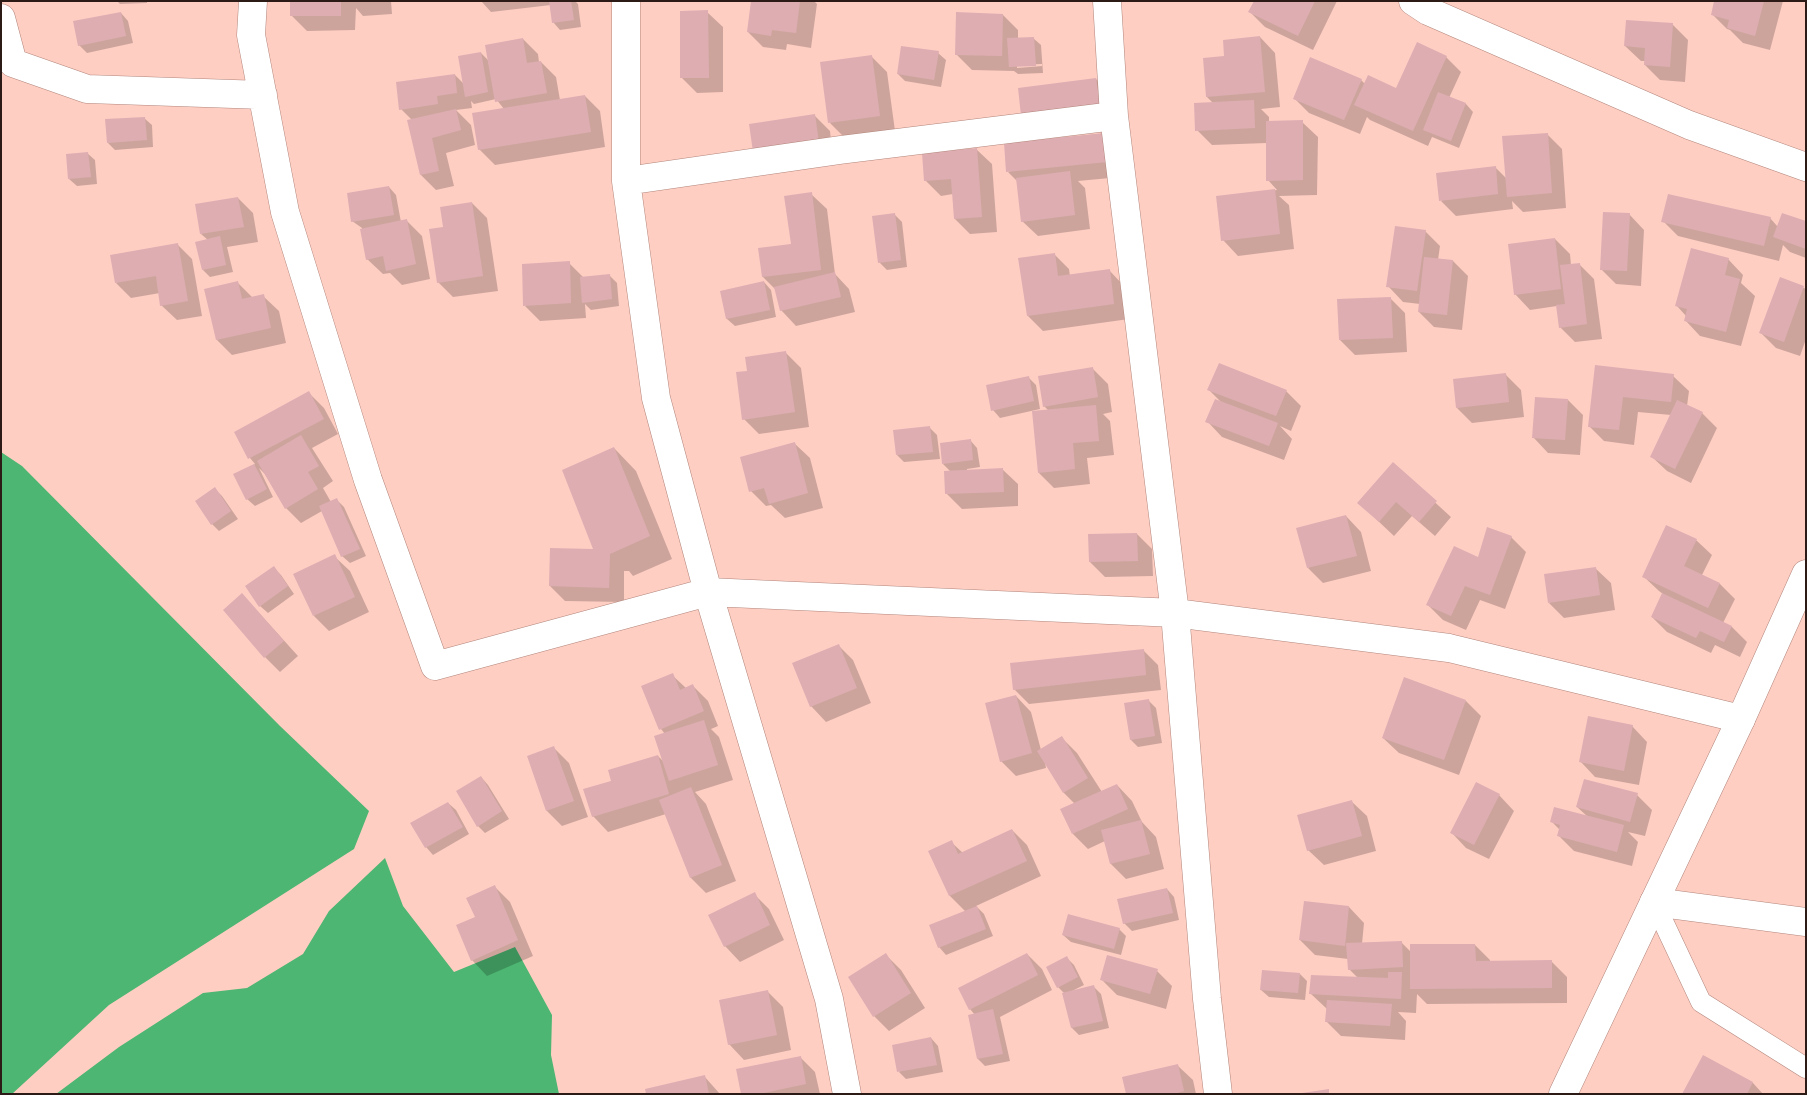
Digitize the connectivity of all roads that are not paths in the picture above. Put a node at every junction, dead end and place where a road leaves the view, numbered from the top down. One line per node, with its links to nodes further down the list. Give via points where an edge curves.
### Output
1 (253, 1): 6 (street, via 251,34)
2 (626, 1): 9 (street)
3 (1107, 1): 7 (street)
4 (1413, 1): 8 (street, via 1428,11 1689,125)
5 (1, 18): 6 (street, via 13,63 87,89)
6 (263, 95): 11 (street, via 285,212 368,480 435,666)
7 (1114, 116): 9 (street); 12 (street)
8 (1806, 167)
9 (626, 181): 11 (street, via 656,398)
10 (1806, 574): 13 (street)
11 (708, 592): 12 (street); 17 (street, via 829,998)
12 (1175, 613): 13 (street, via 1449,648); 18 (street)
13 (1741, 719): 14 (street)
14 (1654, 902): 15 (street); 16 (lane, via 1701,1002); 19 (street)
15 (1806, 922)
16 (1806, 1068)
17 (847, 1094)
18 (1218, 1094)
19 (1563, 1094)

